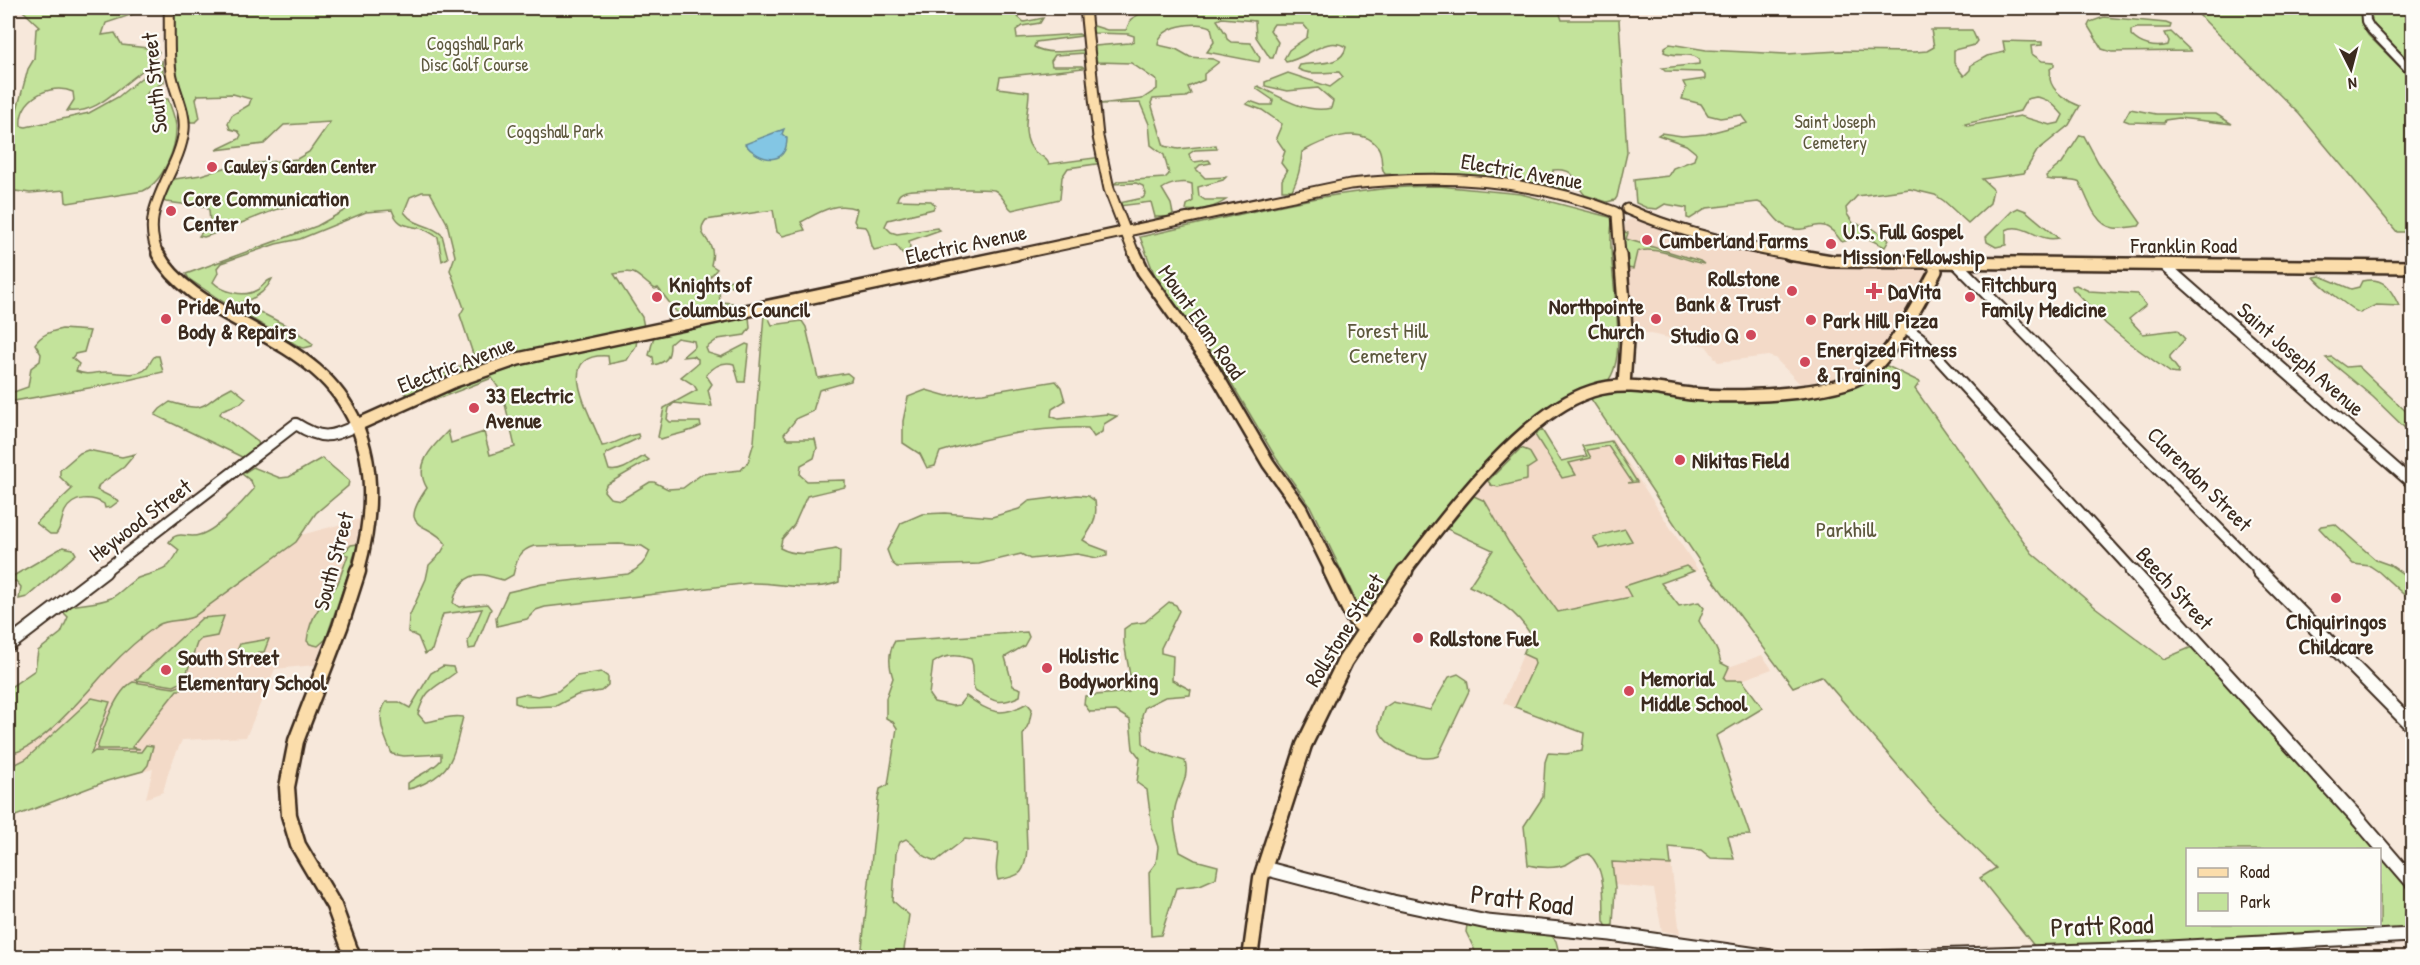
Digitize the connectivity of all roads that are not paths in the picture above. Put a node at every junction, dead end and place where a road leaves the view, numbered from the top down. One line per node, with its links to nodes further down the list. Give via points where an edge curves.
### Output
1 (169, 8): 13 (main road, South Street, via 171,75 185,123 182,142 153,211 155,247 160,258 192,292 313,366 341,397)
2 (1085, 8): 6 (main road, Mount Elam Road, via 1098,137 1109,189)
3 (2365, 8): 4 (street, via 2370,28)
4 (2412, 72)
5 (1621, 212): 6 (main road, Electric Avenue, via 1497,182 1395,179 1334,187); 7 (main road, Electric Avenue, via 1803,258); 12 (main road, via 1618,229 1628,340)
6 (1127, 231): 13 (main road, Electric Avenue, via 518,359 455,381); 15 (main road, Mount Elam Road, via 1143,272 1225,386 1263,454 1307,519 1353,617)
7 (1933, 263): 8 (main road, Electric Avenue); 11 (main road, via 1936,270 1932,280)
8 (1956, 263): 9 (main road, Franklin Road); 17 (street, Clarendon Street)
9 (2163, 264): 10 (main road, Franklin Road); 14 (street, Saint Joseph Avenue)
10 (2412, 267)
11 (1902, 325): 12 (main road, via 1871,370 1843,382 1726,397); 19 (street, Beech Street, via 1920,338 1998,423)
12 (1624, 386): 15 (main road, Rollstone Street, via 1587,393 1557,410 1497,460 1434,533)
13 (357, 425): 16 (street, Heywood Street, via 322,438 296,424); 21 (main road, South Street, via 369,474 369,526 345,608 297,734 288,782 288,805 299,849 335,910)
14 (2412, 483)
15 (1365, 629): 18 (main road, Rollstone Street, via 1314,720)
16 (8, 645)
17 (2412, 726)
18 (1264, 868): 22 (main road, Rollstone Street); 23 (street, Pratt Road, via 1487,922)
19 (2412, 882)
20 (2412, 935): 24 (street, Pratt Road, via 2150,949)
21 (353, 957)
22 (1250, 957)
23 (1778, 957)
24 (1865, 957)

